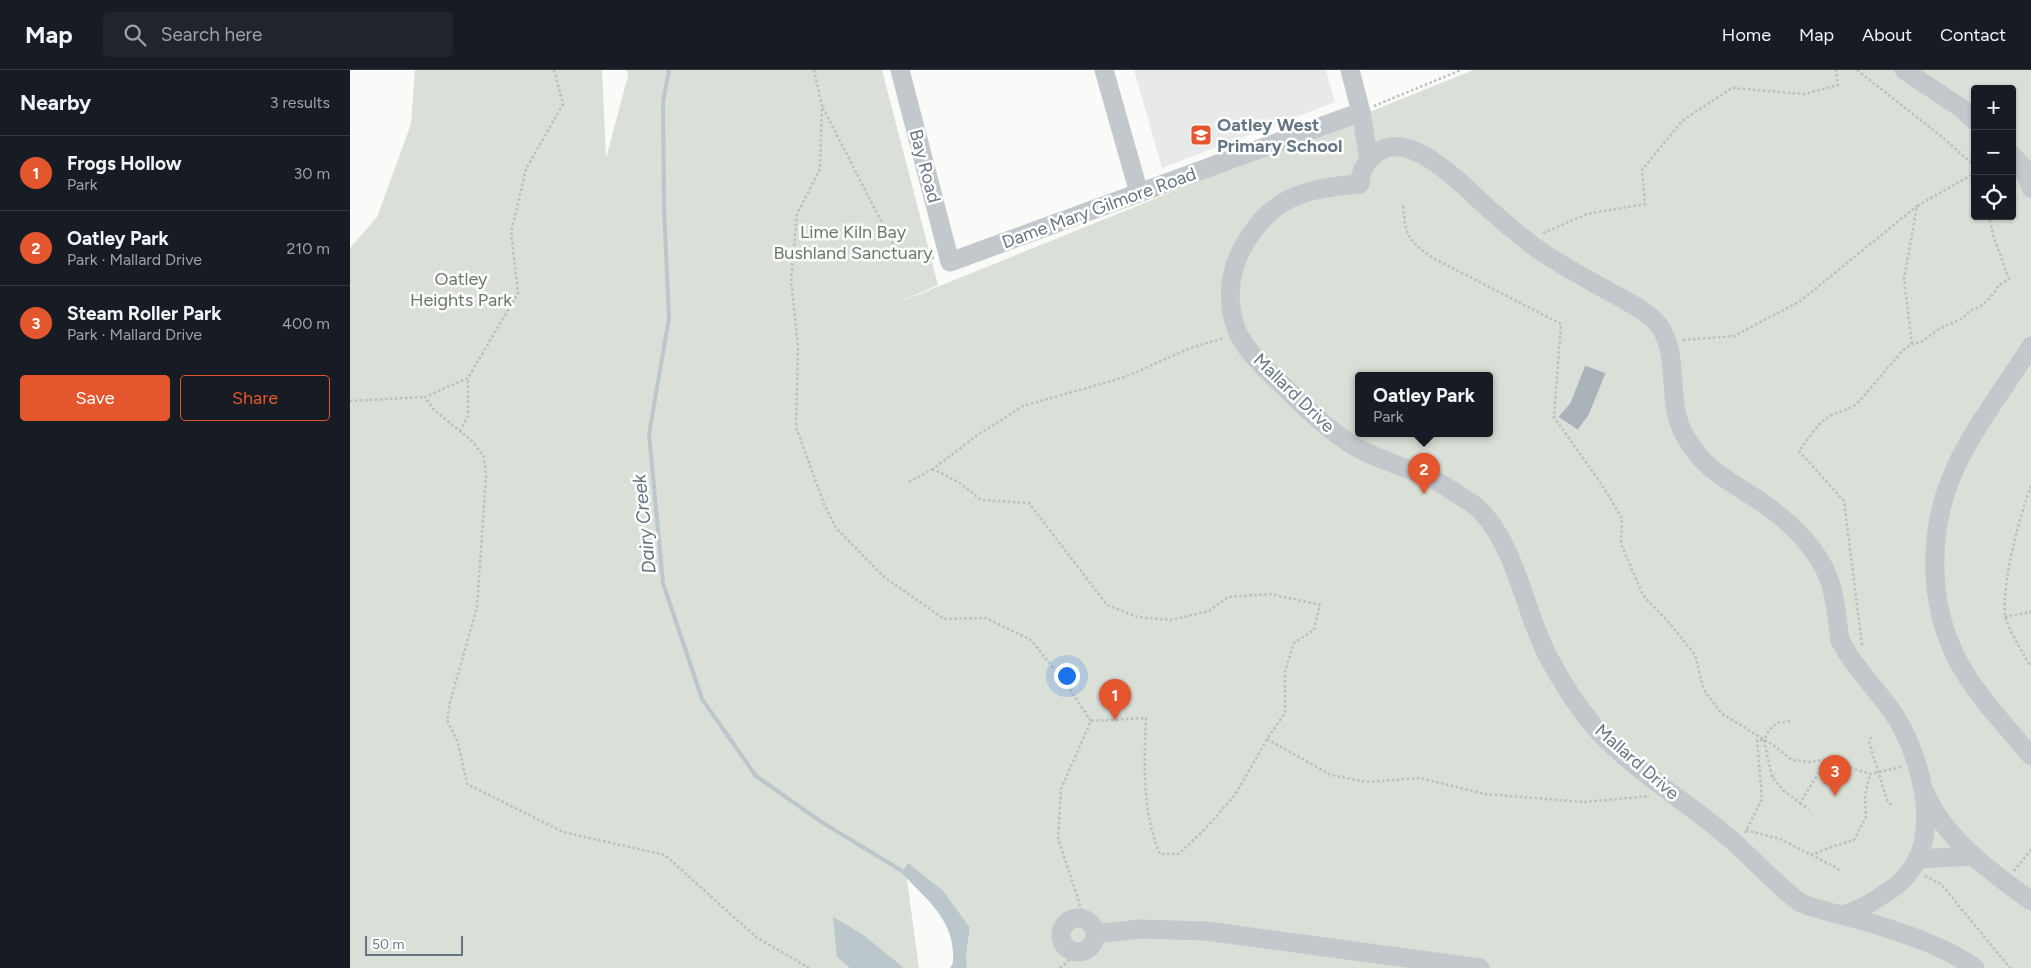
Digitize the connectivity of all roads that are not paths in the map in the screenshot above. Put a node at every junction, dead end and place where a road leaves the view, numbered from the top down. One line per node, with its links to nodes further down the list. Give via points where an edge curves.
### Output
1 (900, 70): 12 (street, Bay Road)
2 (1104, 70): 11 (street)
3 (1350, 70): 5 (street)
4 (1904, 70): 6 (street)
5 (1362, 112): 7 (street); 8 (street, Mallard Drive); 11 (street, Dame Mary Gilmore Road)
6 (1971, 117)
7 (1390, 147): 8 (street); 15 (street, via 1425,155 1526,241 1645,313 1659,326 1667,342 1674,407 1684,435 1709,467 1785,520 1816,555 1829,580 1840,640 1895,715 1909,744)
8 (1368, 160): 19 (street, Mallard Drive, via 1361,171 1360,184 1326,187 1299,194 1271,211 1251,235 1231,280 1232,314 1239,334 1257,359 1333,432 1372,455 1430,477 1479,508 1506,547 1540,641 1588,720 1613,745 1700,816 1741,835 1801,903)
9 (2022, 165): 10 (street)
10 (2031, 188)
11 (1139, 193): 12 (street, Dame Mary Gilmore Road)
12 (950, 262)
13 (2031, 346): 14 (street, via 1969,442 1951,478 1938,525 1935,555 1940,607 1959,662)
14 (2031, 756)
15 (1923, 788): 16 (street, via 1938,815); 17 (street, via 1925,828 1922,847)
16 (1974, 856): 17 (street); 18 (street)
17 (1914, 864): 19 (street, via 1894,888 1854,912)
18 (2031, 901)
19 (1841, 915): 22 (street, Mallard Drive, via 1952,954)
20 (1090, 927): 20 (street, via 1095,939 1086,950 1077,953 1063,945 1062,929 1065,924 1074,918); 21 (street, via 1206,931)
21 (1480, 968)
22 (1975, 968)

